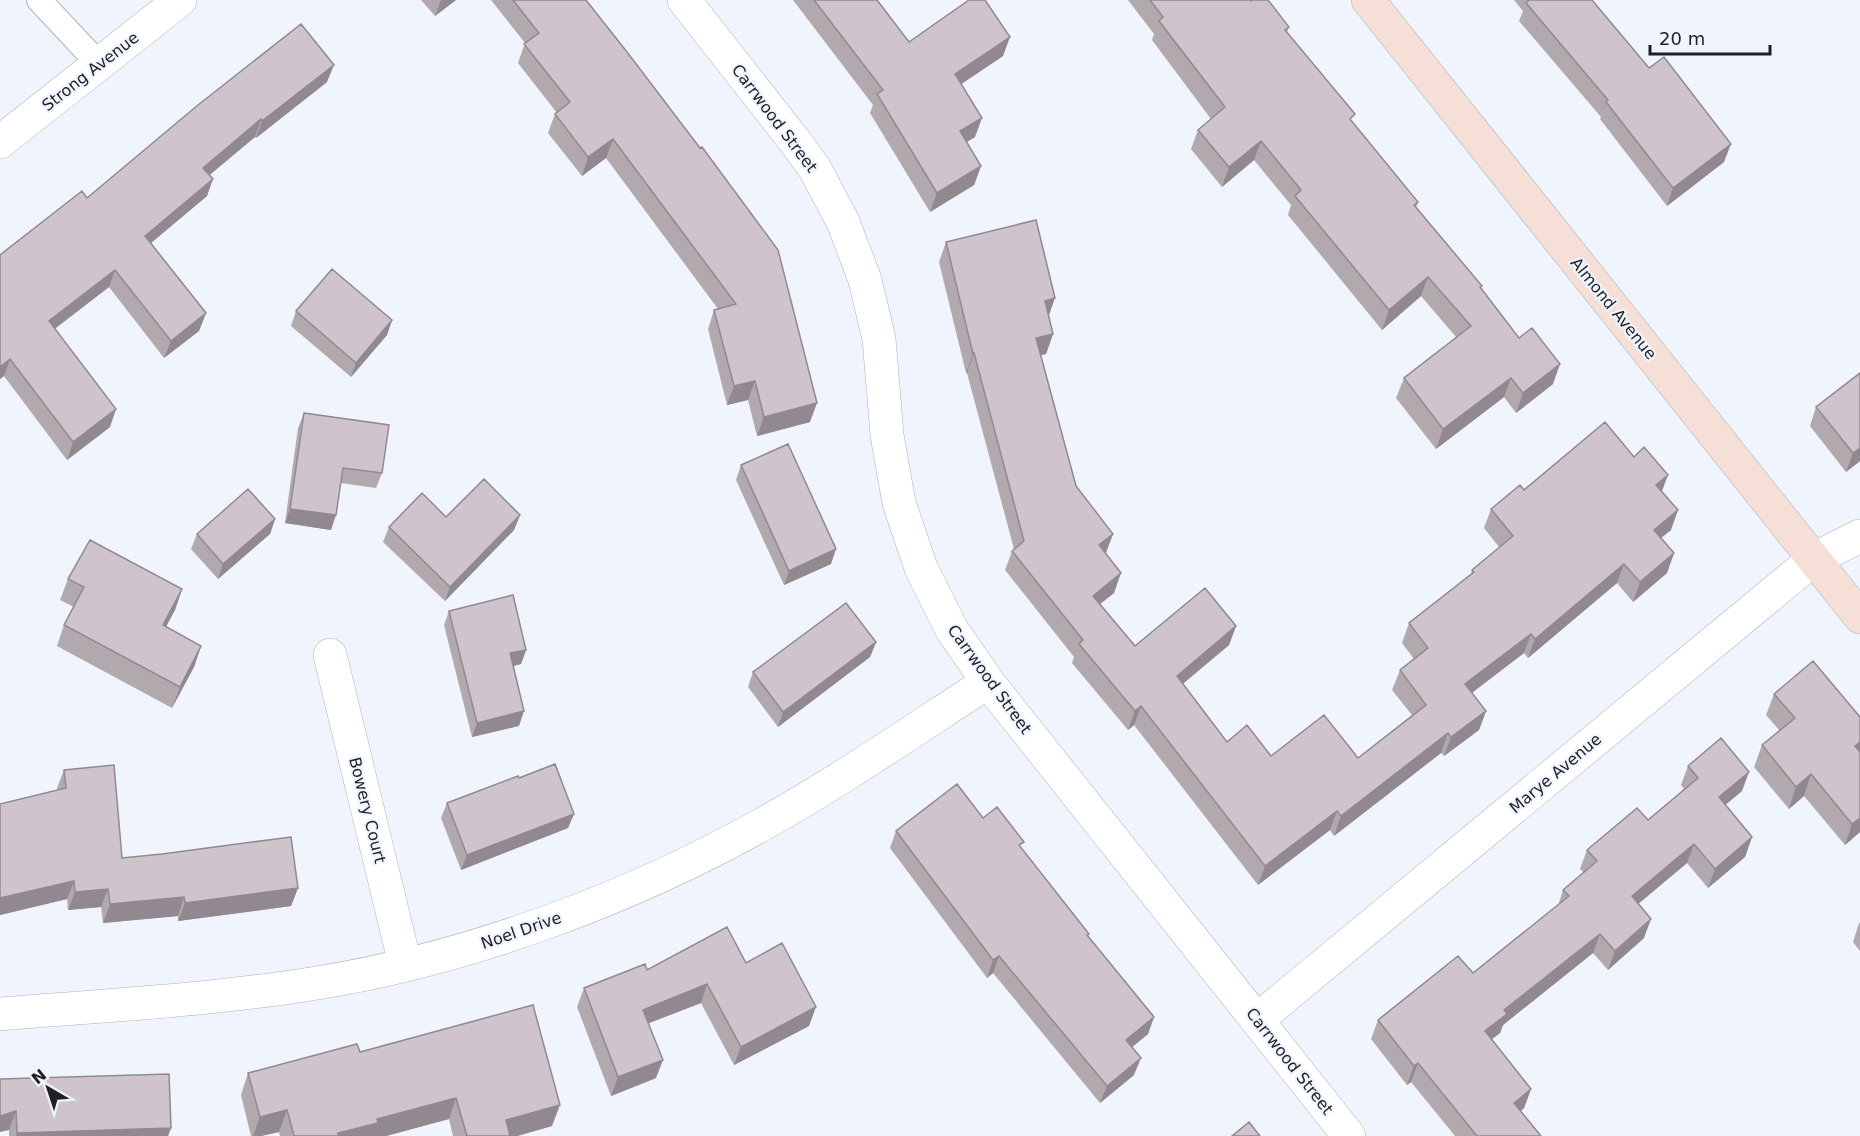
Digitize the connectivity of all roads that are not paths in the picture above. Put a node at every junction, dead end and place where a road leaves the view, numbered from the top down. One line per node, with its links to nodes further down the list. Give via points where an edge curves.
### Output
1 (39, 0): 5 (lane)
2 (180, 0): 5 (street, Strong Avenue)
3 (684, 0): 11 (street, Carrwood Street, via 815,169 843,222 866,280 879,339 887,435 899,503 921,568 952,630)
4 (1368, 0): 8 (street, Almond Avenue)
5 (99, 64): 6 (street, Strong Avenue)
6 (0, 142)
7 (1860, 536): 8 (street, Marye Avenue)
8 (1814, 559): 9 (street, Almond Avenue); 14 (street, Marye Avenue)
9 (1860, 617)
10 (330, 655): 12 (street, Bowery Court)
11 (988, 682): 12 (street, Noel Drive, via 837,780 675,870 492,941); 14 (street, Carrwood Street)
12 (405, 964): 13 (street, Noel Drive, via 325,982 228,996)
13 (0, 1014)
14 (1257, 1020): 15 (street, Carrwood Street)
15 (1349, 1136)

